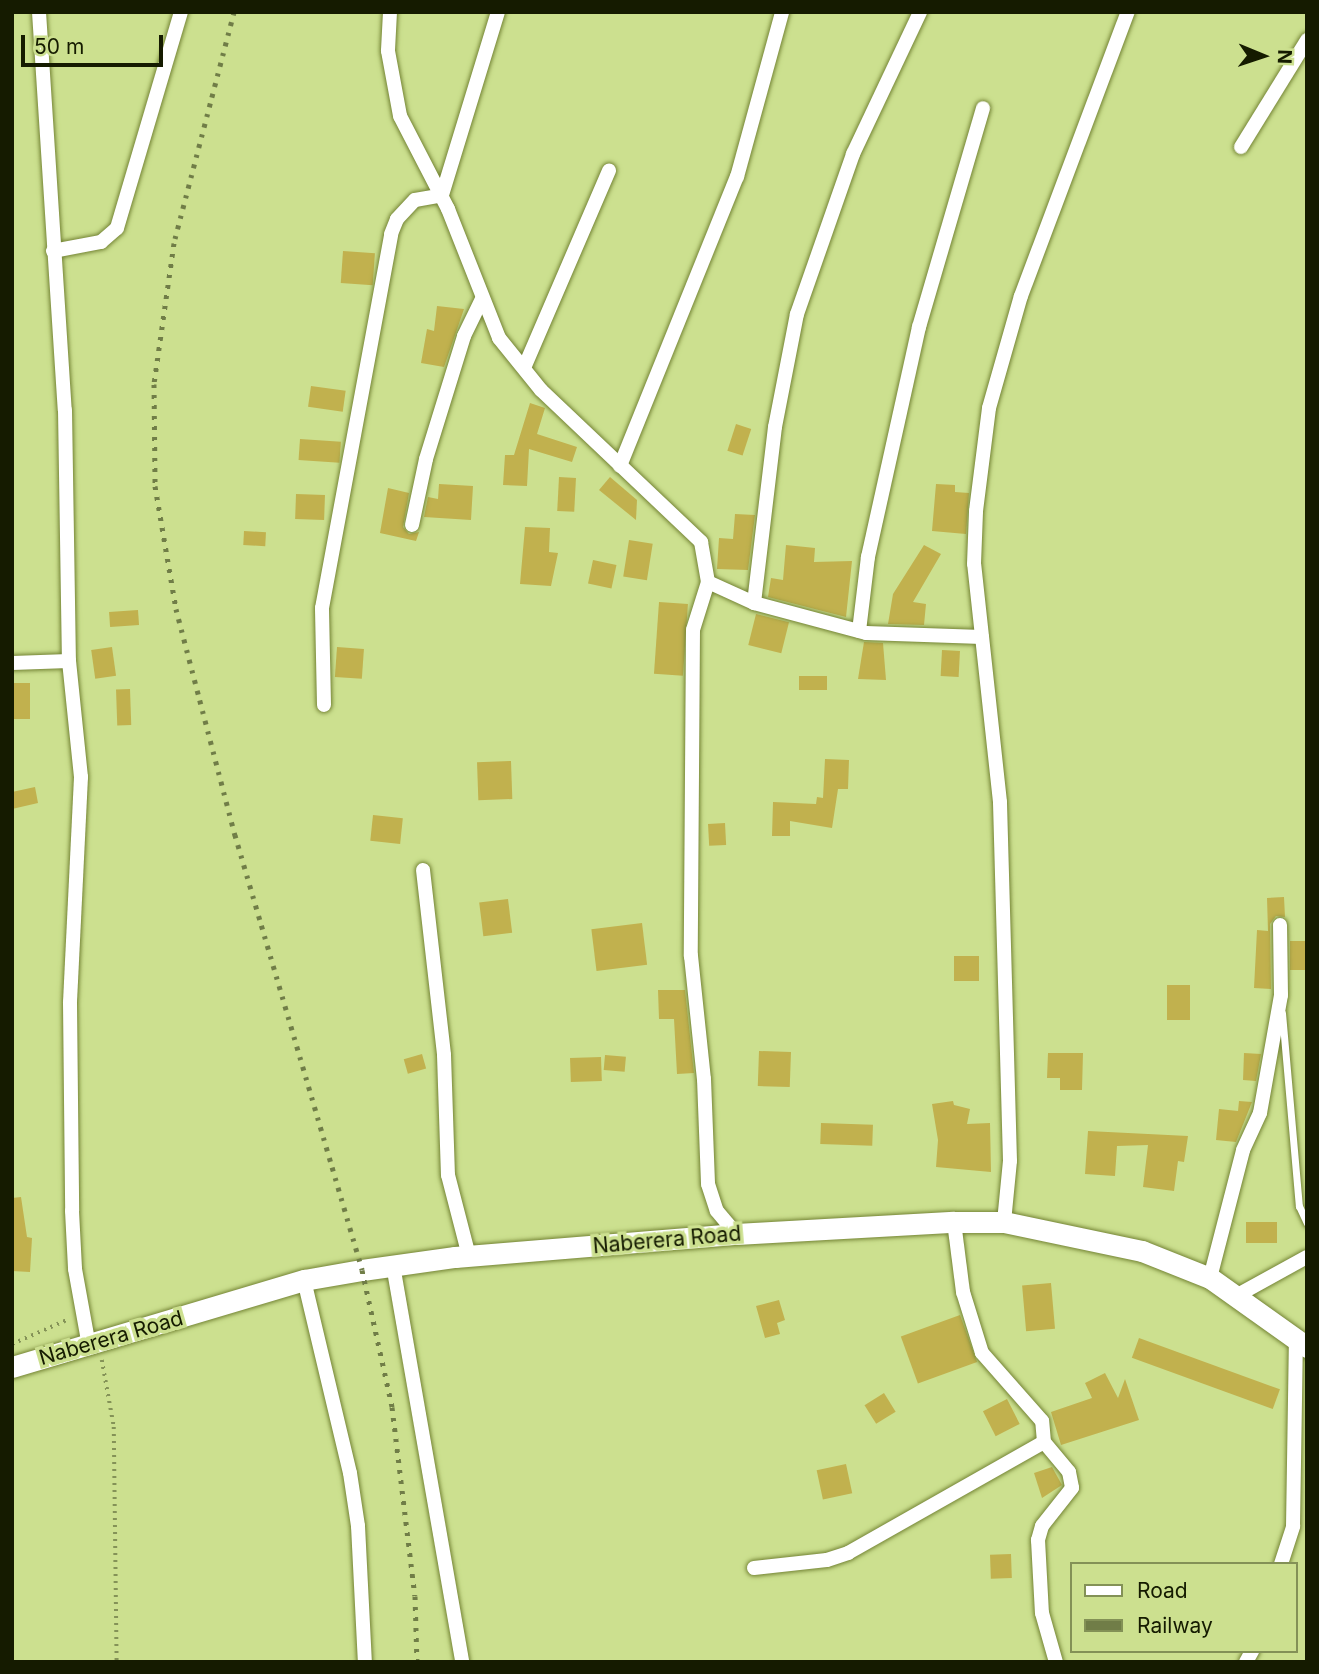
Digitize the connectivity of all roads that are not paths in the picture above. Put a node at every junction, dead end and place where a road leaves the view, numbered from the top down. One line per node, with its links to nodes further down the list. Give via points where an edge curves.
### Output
1 (39, 12): 13 (street)
2 (181, 12): 13 (street, via 117,228 101,242)
3 (390, 12): 12 (street, via 391,85 400,116)
4 (498, 12): 12 (street)
5 (782, 12): 16 (street, via 737,177)
6 (920, 12): 19 (street, via 853,155 797,314 775,427)
7 (1128, 12): 21 (street, via 1120,44 1049,214 989,408 973,552)
8 (1307, 40): 10 (street)
9 (983, 108): 20 (street, via 919,327 866,569)
10 (1241, 147)
11 (609, 172): 15 (street)
12 (442, 195): 14 (street); 24 (street, via 415,200 397,219 391,234 322,608)
13 (53, 251): 22 (street, via 65,423)
14 (482, 299): 15 (street, via 499,338); 17 (street, via 464,336 426,459)
15 (524, 368): 16 (street)
16 (620, 466): 18 (street, via 701,542)
17 (412, 525)
18 (708, 582): 19 (street); 31 (street, via 692,630 691,956 704,1079 708,1184 717,1211)
19 (754, 603): 20 (street)
20 (859, 631): 21 (street, via 892,637)
21 (982, 637): 29 (street, via 1000,802 1010,1161)
22 (69, 660): 23 (street); 39 (street, via 81,777 70,1003 72,1211 81,1314)
23 (12, 663)
24 (324, 705)
25 (423, 870): 32 (street, via 444,1055 448,1175)
26 (1280, 925): 27 (street)
27 (1281, 995): 30 (lane, via 1299,1206); 35 (street, via 1260,1113 1243,1150)
28 (954, 1222): 29 (street, Naberera Road); 31 (street, Naberera Road); 41 (street, via 963,1292 982,1353 1042,1421)
29 (1004, 1222): 35 (street, Naberera Road, via 1142,1251)
30 (1307, 1223)
31 (736, 1234): 32 (street, Naberera Road)
32 (469, 1256): 34 (street, Naberera Road)
33 (1307, 1257): 37 (street)
34 (393, 1265): 36 (street, Naberera Road); 45 (street)
35 (1210, 1278): 37 (street, Naberera Road)
36 (304, 1280): 39 (street, Naberera Road); 44 (street, via 350,1473 358,1526)
37 (1236, 1296): 38 (street, Naberera Road)
38 (1301, 1343): 42 (street, via 1293,1526)
39 (94, 1345): 40 (street, Naberera Road)
40 (14, 1362)
41 (1044, 1442): 43 (street, via 848,1553 827,1560); 46 (street, via 1069,1472 1072,1488 1042,1526 1038,1540 1042,1613)
42 (1282, 1562)
43 (754, 1567)
44 (365, 1662)
45 (462, 1662)
46 (1056, 1662)

